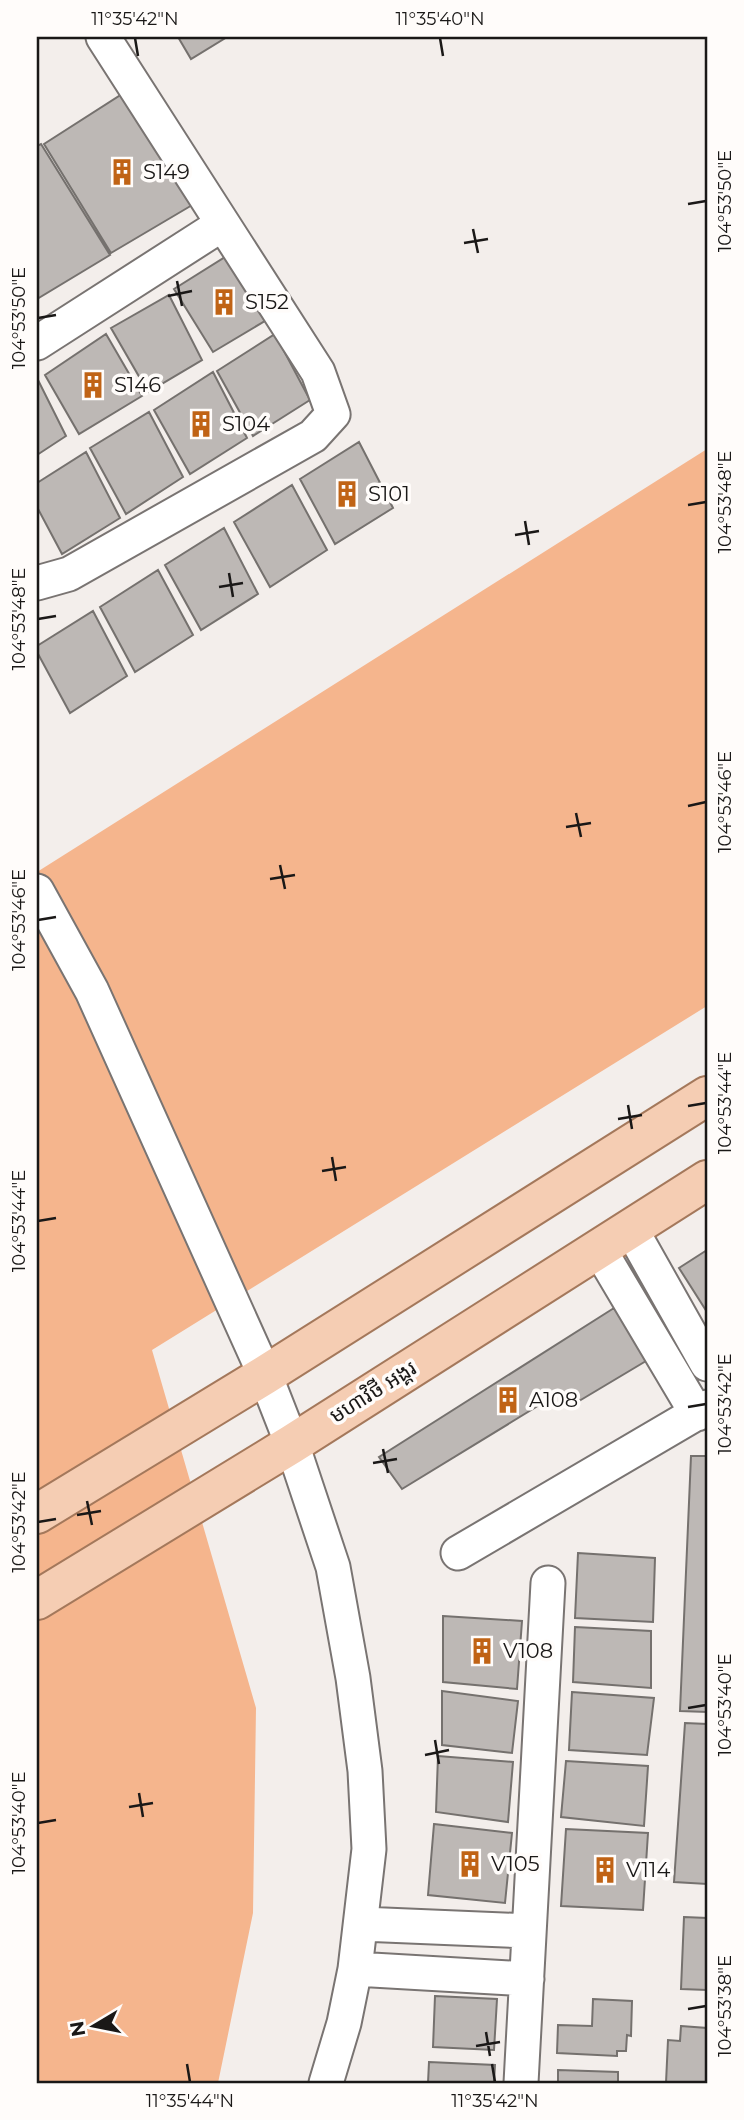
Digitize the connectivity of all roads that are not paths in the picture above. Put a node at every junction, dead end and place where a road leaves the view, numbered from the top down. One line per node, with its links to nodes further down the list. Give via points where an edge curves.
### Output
1 (103, 37): 2 (street)
2 (221, 225): 3 (street); 4 (street, via 318,372 333,414 313,436 69,573)
3 (37, 343)
4 (37, 583)
5 (37, 891): 11 (street, via 92,991)
6 (707, 1096): 11 (main road)
7 (707, 1180): 8 (main road, មហាវិថី អង្គរ)
8 (631, 1229): 9 (main road, មហាវិថី អង្គរ); 10 (street)
9 (599, 1249): 12 (street); 13 (main road, មហាវិថី អង្គរ)
10 (707, 1364)
11 (265, 1375): 13 (street); 14 (main road)
12 (702, 1411): 15 (street)
13 (292, 1444): 17 (main road, មហាវិថី អង្គរ); 18 (street, via 333,1567 353,1678 369,1849)
14 (37, 1514)
15 (458, 1553)
16 (548, 1583): 19 (street)
17 (37, 1600)
18 (360, 1924): 19 (street); 20 (street)
19 (529, 1931): 21 (street)
20 (355, 1969): 21 (street); 22 (street)
21 (527, 1979): 23 (street)
22 (326, 2083)
23 (522, 2083)

